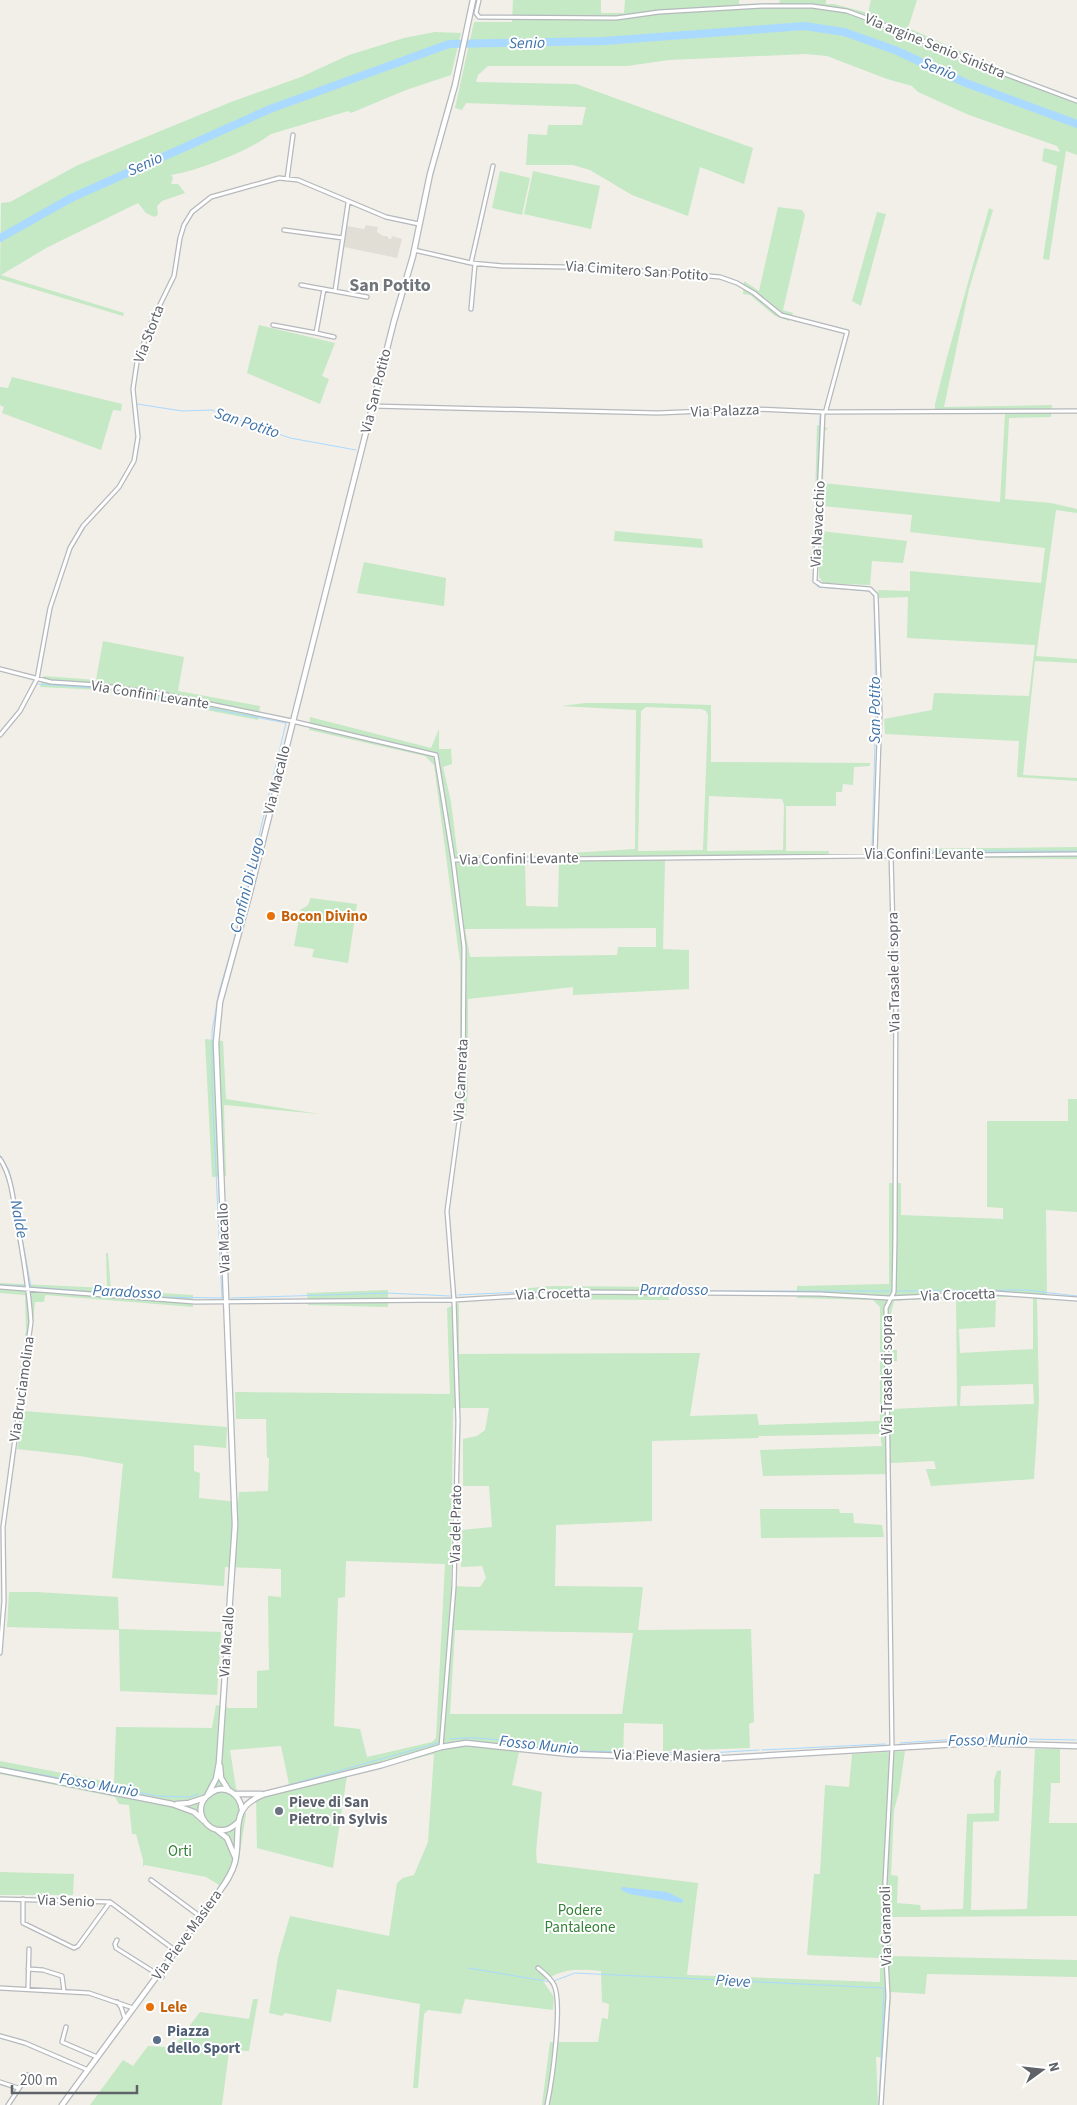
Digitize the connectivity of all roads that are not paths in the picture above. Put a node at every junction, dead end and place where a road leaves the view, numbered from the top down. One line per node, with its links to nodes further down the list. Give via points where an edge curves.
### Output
1 (473, 0): 8 (street, Via San Potito)
2 (479, 0): 3 (street, Via argine Senio Sinistra, via 476,12 479,17 616,18 659,12 796,5 838,10 874,21)
3 (1077, 101)
4 (292, 135): 6 (street)
5 (493, 166): 12 (street)
6 (287, 179): 7 (street, Via Storta, via 316,186); 26 (street, Via Storta, via 279,178 211,197 192,212 184,225 174,276 151,323 137,362 133,389 138,437 134,460 118,487 83,526 70,548 50,608)
7 (348, 203): 8 (street, Via Storta, via 386,217); 10 (street)
8 (419, 224): 11 (street, Via San Potito)
9 (284, 230): 10 (street)
10 (343, 238): 15 (street)
11 (414, 250): 12 (street, Via Cimitero San Potito); 22 (street, Via San Potito)
12 (473, 263): 17 (street); 19 (street, Via Cimitero San Potito, via 720,277 754,293 781,315)
13 (301, 285): 14 (street)
14 (324, 289): 15 (street); 20 (street)
15 (335, 291): 16 (street)
16 (367, 297)
17 (471, 309)
18 (273, 325): 20 (street)
19 (847, 332): 23 (street, Via Navacchio)
20 (316, 333): 21 (street)
21 (334, 337)
22 (372, 406): 23 (street, Via Palazza, via 658,413 754,409); 27 (street, Via San Potito)
23 (825, 411): 24 (street, Via Palazza); 29 (street, Via Navacchio, via 816,581 821,585 870,589 876,595 880,712)
24 (1077, 411)
25 (0, 669): 26 (street, Via Confini Levante)
26 (37, 679): 27 (street, Via Confini Levante, via 162,694); 28 (street, via 20,711)
27 (292, 721): 32 (street, Via Confini Levante, via 436,755); 39 (street, Via Macallo, via 220,1002 216,1043)
28 (0, 736)
29 (875, 854): 30 (street, Via Confini Levante); 32 (street, Via Confini Levante)
30 (891, 854): 31 (street, Via Confini Levante); 36 (street, Via Trasale di sopra, via 896,955 896,1239 894,1292)
31 (1077, 854)
32 (452, 860): 38 (street, Via Camerata, via 464,947 463,1092 448,1211)
33 (0, 1159): 35 (street, Via Bruciamolina, via 7,1170)
34 (0, 1287): 35 (street, Via Crocetta)
35 (30, 1289): 39 (street, Via Crocetta, via 168,1300); 40 (street, Via Bruciamolina, via 28,1353 3,1527 4,1601)
36 (890, 1298): 37 (street, Via Crocetta, via 995,1293); 38 (street, Via Crocetta, via 820,1294 582,1292); 43 (street, Via Trasale di sopra, via 886,1318)
37 (1077, 1299)
38 (454, 1300): 39 (street, Via Crocetta); 41 (street, Via del Prato, via 458,1422 454,1587)
39 (227, 1301): 44 (street, Via Macallo, via 236,1525)
40 (0, 1653)
41 (441, 1746): 43 (street, Via Pieve Masiera, via 466,1743 570,1754 709,1758); 48 (street, Via Pieve Masiera, via 382,1765)
42 (1077, 1746): 43 (street, Via Pieve Masiera, via 975,1743)
43 (892, 1748): 85 (street, Via Granaroli, via 884,1882 888,1996)
44 (219, 1763): 46 (street, Via Macallo, via 222,1778); 47 (street, Via Macallo, via 216,1779)
45 (0, 1770): 50 (street)
46 (232, 1792): 47 (street, Via Pieve Masiera, via 221,1789); 48 (street, Via Pieve Masiera); 51 (street, via 241,1803)
47 (208, 1794): 49 (street)
48 (265, 1794): 51 (street, Via Pieve Masiera, via 251,1800)
49 (204, 1798): 50 (street); 53 (street, via 201,1808)
50 (172, 1804): 53 (street, via 194,1812)
51 (242, 1811): 52 (street, Via Pieve Masiera)
52 (240, 1819): 54 (street, via 229,1829); 55 (street, Via Pieve Masiera)
53 (204, 1821): 54 (street)
54 (212, 1828): 55 (street, via 227,1838)
55 (236, 1859): 60 (street, Via Pieve Masiera, via 230,1875)
56 (151, 1880): 60 (street)
57 (0, 1899): 58 (street, Via Senio)
58 (23, 1899): 59 (street, Via Senio); 59 (street, via 23,1923 74,1948)
59 (110, 1902): 63 (street, Via Senio)
60 (201, 1917): 63 (street, Via Pieve Masiera)
61 (117, 1940): 66 (street, via 116,1948)
62 (29, 1949): 65 (street)
63 (176, 1951): 66 (street, Via Pieve Masiera)
64 (538, 1968): 84 (street, via 554,1985 558,2009)
65 (28, 1969): 68 (street); 69 (street, via 62,1976)
66 (160, 1976): 72 (street, Via Pieve Masiera)
67 (0, 1988): 68 (street)
68 (28, 1989): 69 (street)
69 (64, 1991): 70 (street, via 89,1993)
70 (117, 2002): 71 (street); 72 (street)
71 (121, 2007): 73 (street); 74 (street)
72 (134, 2008): 73 (street, Via Pieve Masiera)
73 (130, 2013): 74 (street, Via Pieve Masiera)
74 (125, 2020): 77 (street, Via Pieve Masiera)
75 (66, 2027): 77 (street, via 62,2042)
76 (0, 2036): 78 (street)
77 (97, 2057): 78 (street, Via Pieve Masiera)
78 (88, 2070): 83 (street, Via Pieve Masiera)
79 (28, 2075): 81 (street)
80 (0, 2082): 81 (street)
81 (18, 2088): 82 (street)
82 (8, 2105)
83 (62, 2105)
84 (547, 2105)
85 (881, 2105)

